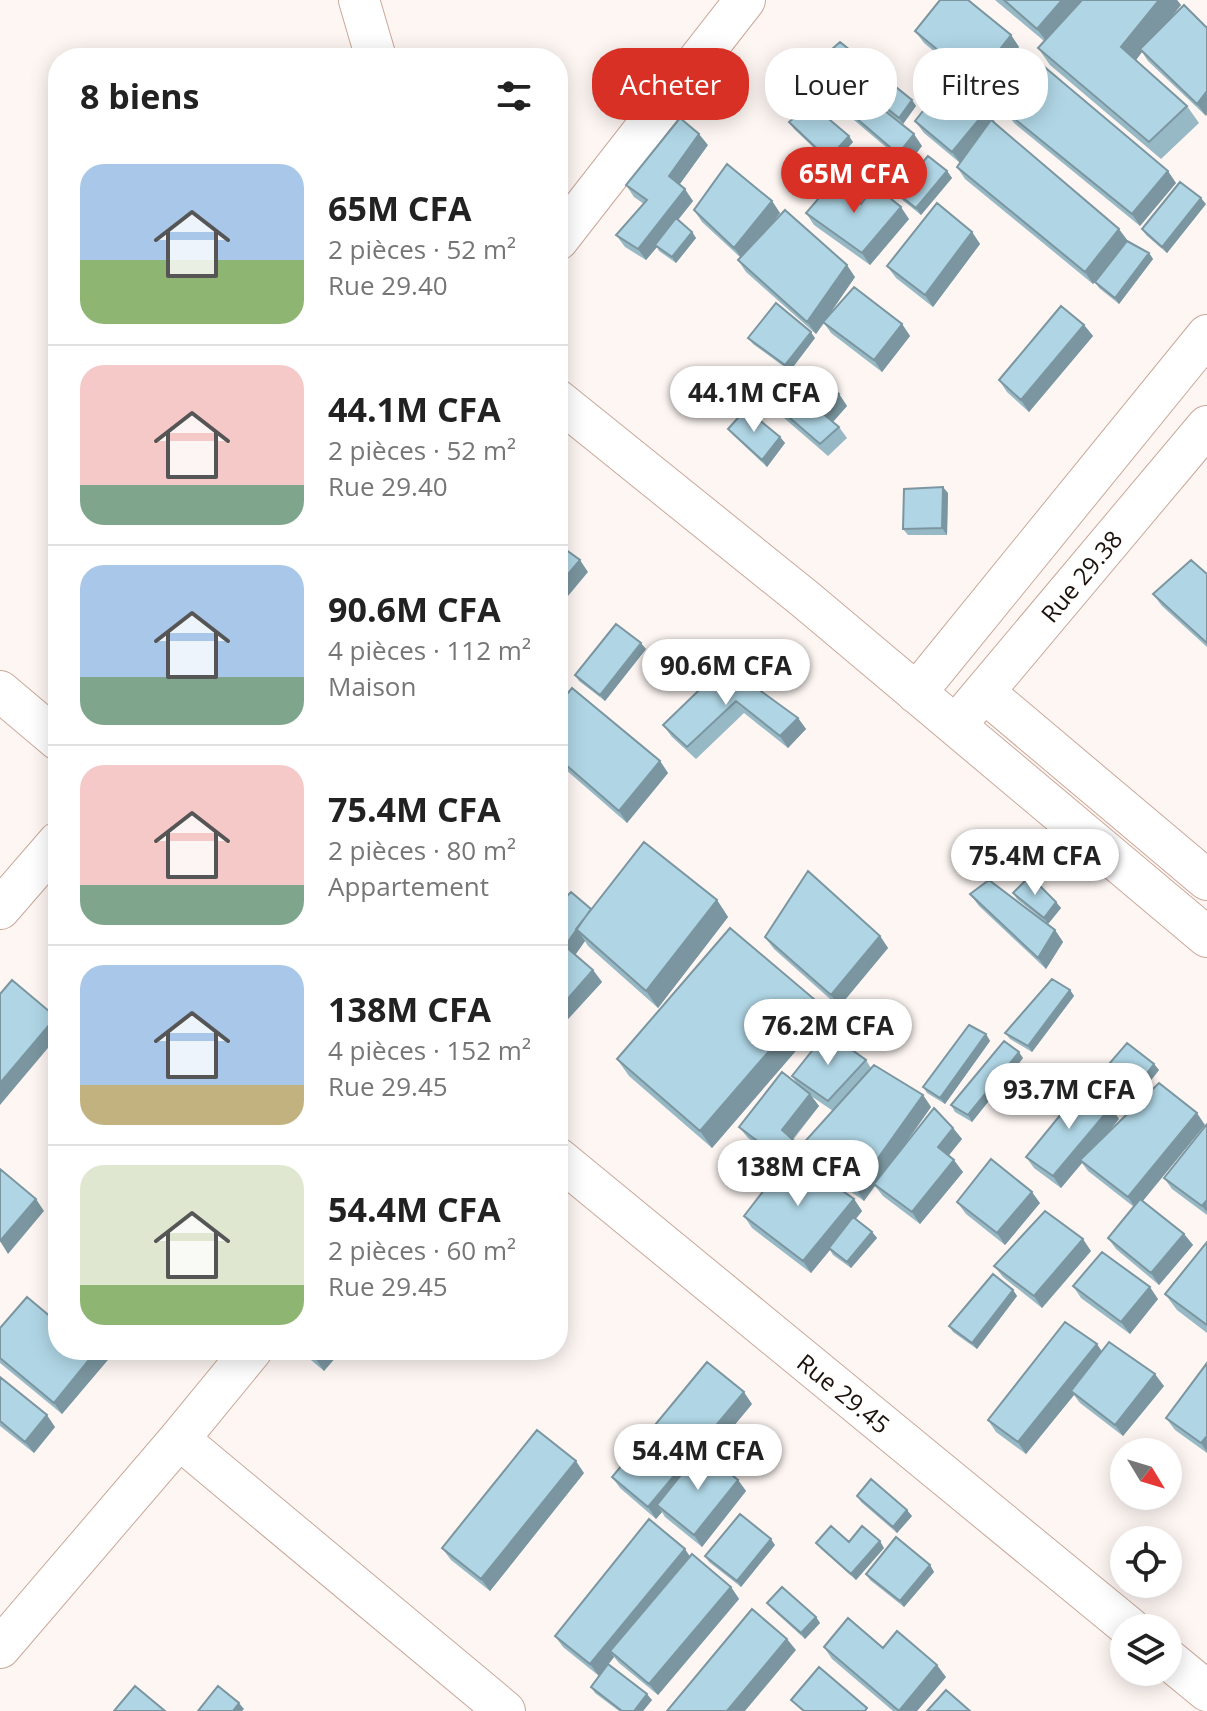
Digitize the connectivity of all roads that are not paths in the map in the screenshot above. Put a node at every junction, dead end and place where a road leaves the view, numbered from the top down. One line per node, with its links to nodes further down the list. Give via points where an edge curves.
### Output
1 (359, 0): 3 (street)
2 (745, 0): 4 (street)
3 (373, 48)
4 (568, 227)
5 (1207, 335): 10 (street)
6 (568, 408): 10 (street)
7 (1207, 426): 9 (street, Rue 29.38)
8 (0, 691): 12 (street)
9 (984, 692): 11 (street, Rue 29.38); 14 (street)
10 (916, 693): 11 (street)
11 (956, 725): 16 (street)
12 (48, 732)
13 (48, 854): 15 (street)
14 (1207, 880)
15 (0, 909)
16 (1207, 937)
17 (568, 1166): 20 (street, Rue 29.45)
18 (244, 1360): 19 (street)
19 (179, 1439): 21 (street); 24 (street)
20 (1113, 1614)
21 (0, 1648)
22 (1182, 1670): 23 (street)
23 (1207, 1691)
24 (505, 1711)

